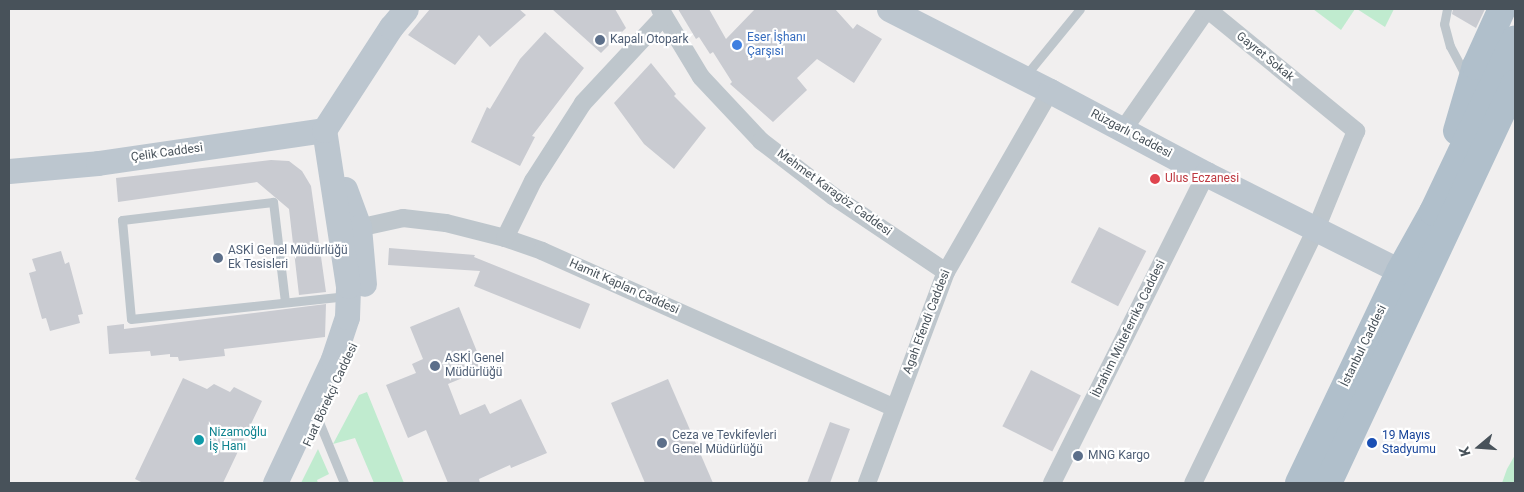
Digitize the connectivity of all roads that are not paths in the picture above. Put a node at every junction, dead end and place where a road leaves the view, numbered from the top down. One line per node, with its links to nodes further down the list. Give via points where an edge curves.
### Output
1 (406, 9): 13 (street)
2 (889, 9): 8 (street, Rüzgarlı Caddesi)
3 (1080, 9): 8 (lane)
4 (1447, 9): 9 (lane, via 1444,24 1450,46)
5 (1502, 9): 9 (main road, İstanbul Caddesi)
6 (662, 12): 20 (street, via 583,104 533,181); 22 (street, Mehmet Karagöz Caddesi, via 701,77 761,140 833,196)
7 (1515, 39): 17 (main road, İstanbul Caddesi)
8 (1024, 78): 11 (street, Rüzgarlı Caddesi)
9 (1470, 84): 17 (main road, İstanbul Caddesi)
10 (1515, 84): 17 (main road, İstanbul Caddesi)
11 (1050, 91): 14 (street, Rüzgarlı Caddesi); 22 (street, Agah Efendi Caddesi)
12 (1515, 117): 17 (main road, İstanbul Caddesi)
13 (324, 130): 15 (street, Çelik Caddesi, via 98,162); 18 (street, Fuat Börekçi Caddesi)
14 (1123, 130): 16 (street, Rüzgarlı Caddesi); 19 (street, Gayret Sokak, via 1207,9 1356,131)
15 (9, 170)
16 (1206, 174): 19 (street, Rüzgarlı Caddesi); 31 (street, İbrahim Müteferrika Caddesi)
17 (1442, 216): 21 (main road, İstanbul Caddesi); 34 (main road, İstanbul Caddesi)
18 (350, 229): 20 (street, Hamit Kaplan Caddesi, via 403,218 446,223); 23 (street, Fuat Börekçi Caddesi); 26 (street, Fuat Börekçi Caddesi, via 365,294 362,316 356,342)
19 (1316, 229): 21 (street, Rüzgarlı Caddesi); 32 (street)
20 (505, 238): 25 (street, Hamit Kaplan Caddesi, via 542,251)
21 (1400, 271): 33 (main road, İstanbul Caddesi)
22 (946, 272): 25 (street, Agah Efendi Caddesi)
23 (348, 296): 24 (lane); 27 (street, Fuat Börekçi Caddesi, via 348,317 334,359)
24 (285, 302): 24 (lane, via 130,319 122,220 273,202)
25 (894, 408): 30 (street, Agah Efendi Caddesi)
26 (320, 422): 28 (street, Fuat Börekçi Caddesi); 29 (lane)
27 (275, 483)
28 (289, 483)
29 (344, 483)
30 (867, 483)
31 (1052, 483)
32 (1193, 483)
33 (1299, 483)
34 (1328, 483)

